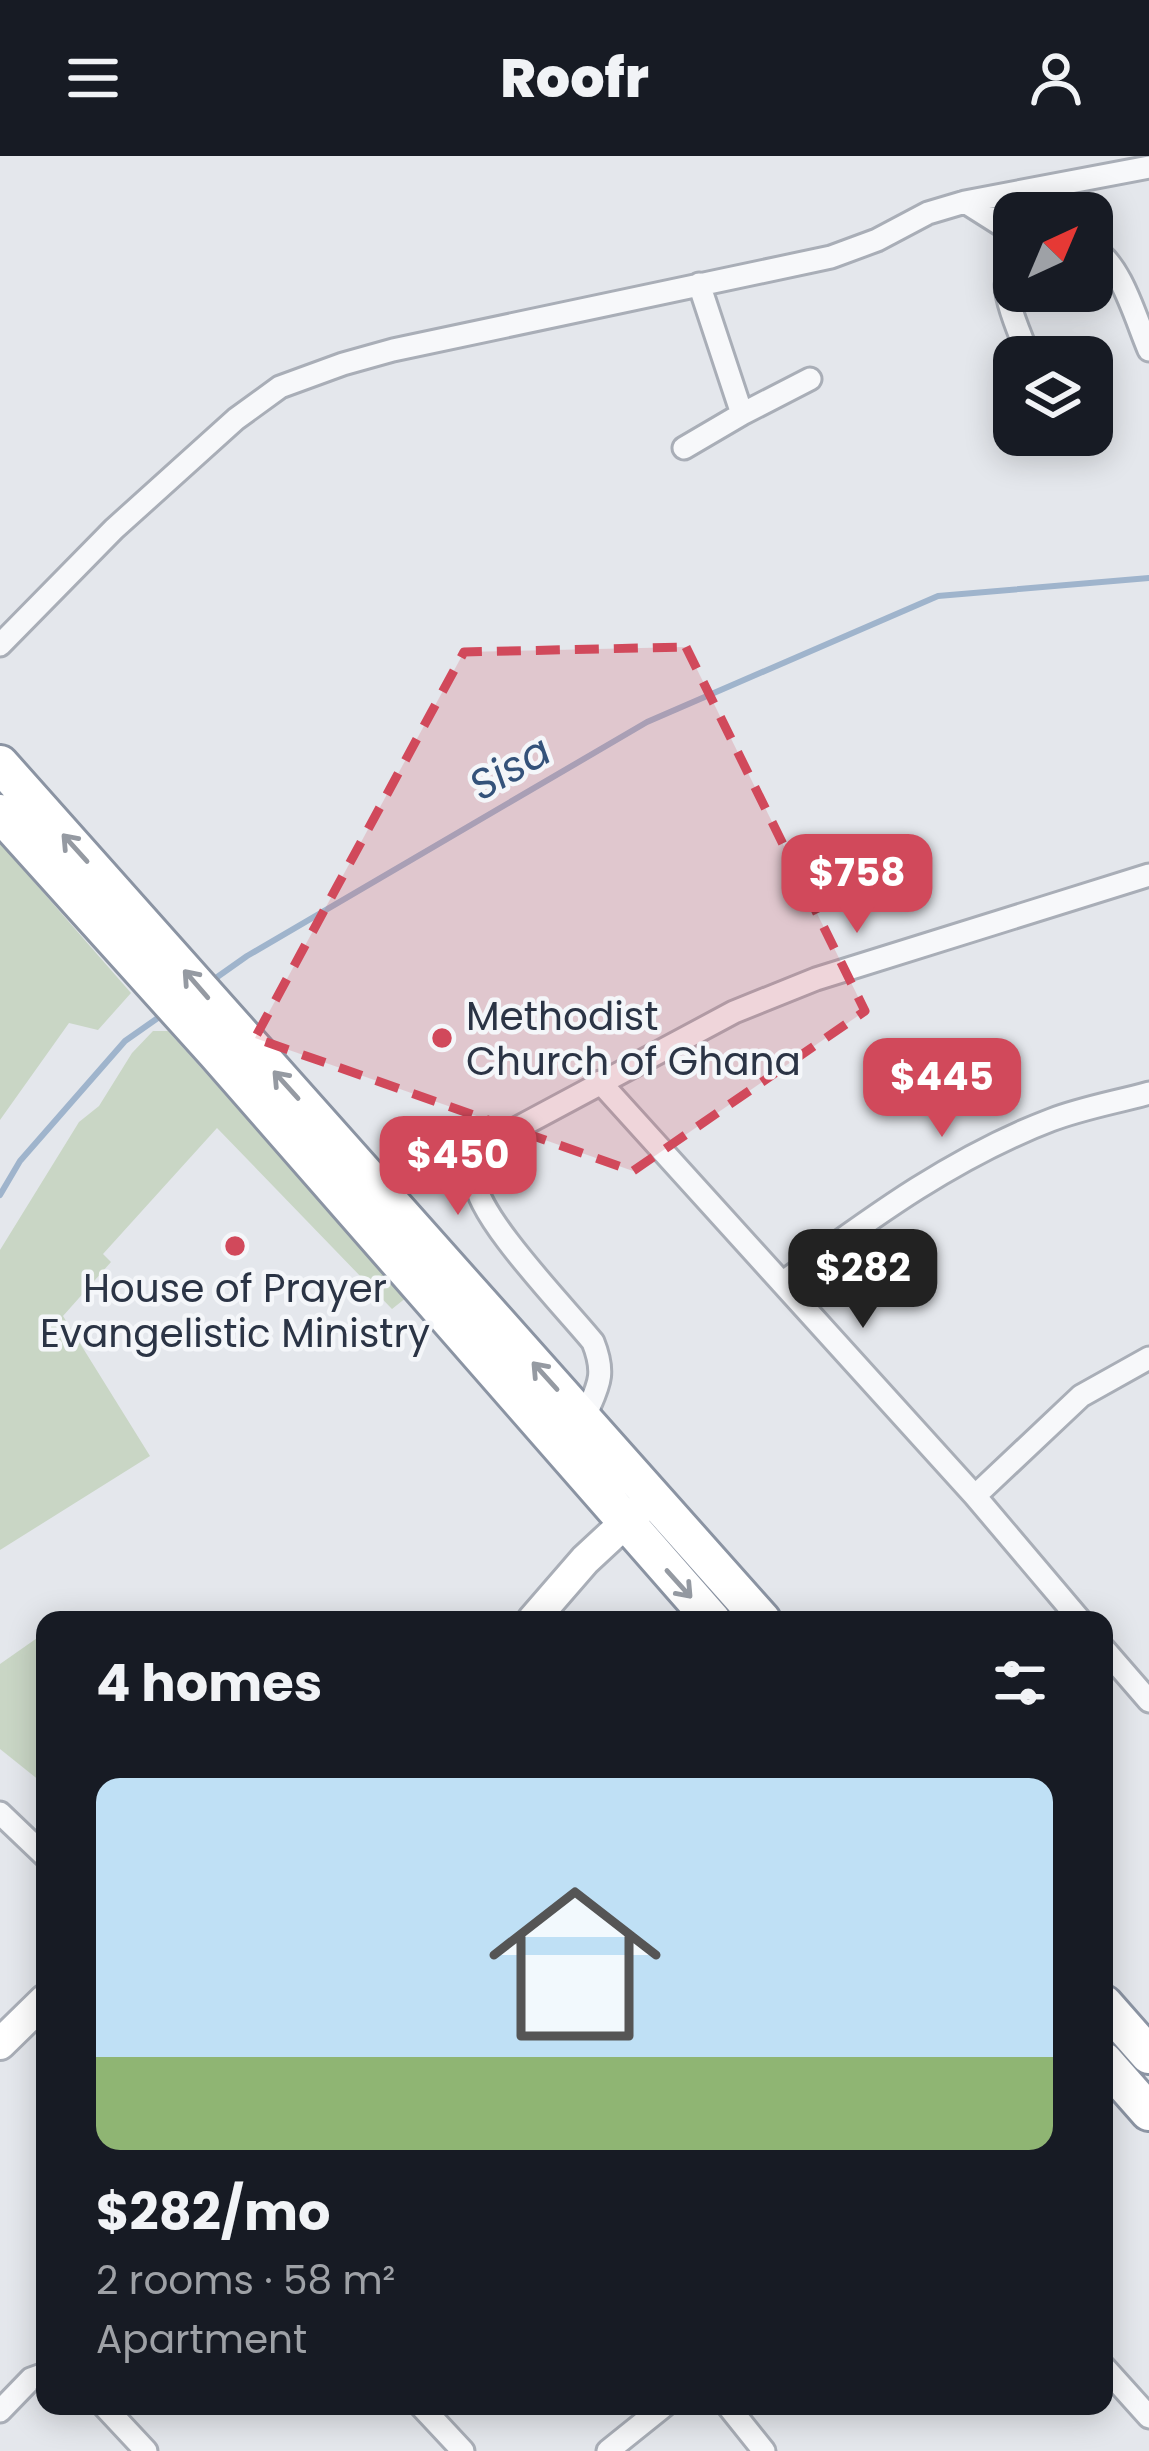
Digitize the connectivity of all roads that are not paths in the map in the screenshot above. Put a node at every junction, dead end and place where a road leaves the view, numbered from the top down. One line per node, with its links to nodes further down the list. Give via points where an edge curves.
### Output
1 (1149, 167): 2 (street)
2 (965, 202): 3 (street); 5 (street, via 831,257)
3 (993, 220)
4 (1113, 266): 6 (street)
5 (699, 284): 8 (street); 10 (street, via 393,350 280,387 169,477)
6 (1149, 350)
7 (810, 379): 8 (street)
8 (742, 415): 9 (street)
9 (684, 448)
10 (0, 645)
11 (0, 764): 14 (highway, one-way to 11)
12 (0, 813): 14 (highway)
13 (1149, 874): 16 (street, via 816,979)
14 (140, 944): 15 (highway)
15 (229, 1044): 20 (highway, one-way to 15); 23 (highway)
16 (600, 1082): 18 (street); 20 (street, via 508,1133 476,1179 506,1240 593,1342 600,1381)
17 (1149, 1094): 18 (street, via 1053,1119 981,1151)
18 (782, 1283): 21 (street)
19 (1149, 1358): 21 (street, via 1081,1396)
20 (584, 1419): 22 (highway)
21 (975, 1496): 27 (street)
22 (653, 1497): 23 (street); 26 (highway)
23 (624, 1522): 24 (street); 25 (highway, one-way to 25)
24 (541, 1611)
25 (704, 1611)
26 (754, 1611)
27 (1072, 1611)
28 (1113, 1657): 29 (street)
29 (1144, 1684)
30 (0, 1813): 31 (street)
31 (36, 1847)
32 (36, 2009): 34 (street)
33 (1113, 2014): 35 (highway)
34 (0, 2044)
35 (1149, 2055)
36 (1113, 2071): 37 (highway)
37 (1149, 2112)
38 (1113, 2376): 45 (street)
39 (36, 2377): 40 (street)
40 (0, 2410)
41 (112, 2415): 46 (street)
42 (429, 2415): 47 (street)
43 (653, 2415): 48 (street)
44 (735, 2415): 49 (street)
45 (1149, 2417)
46 (146, 2451)
47 (463, 2451)
48 (608, 2451)
49 (764, 2451)

